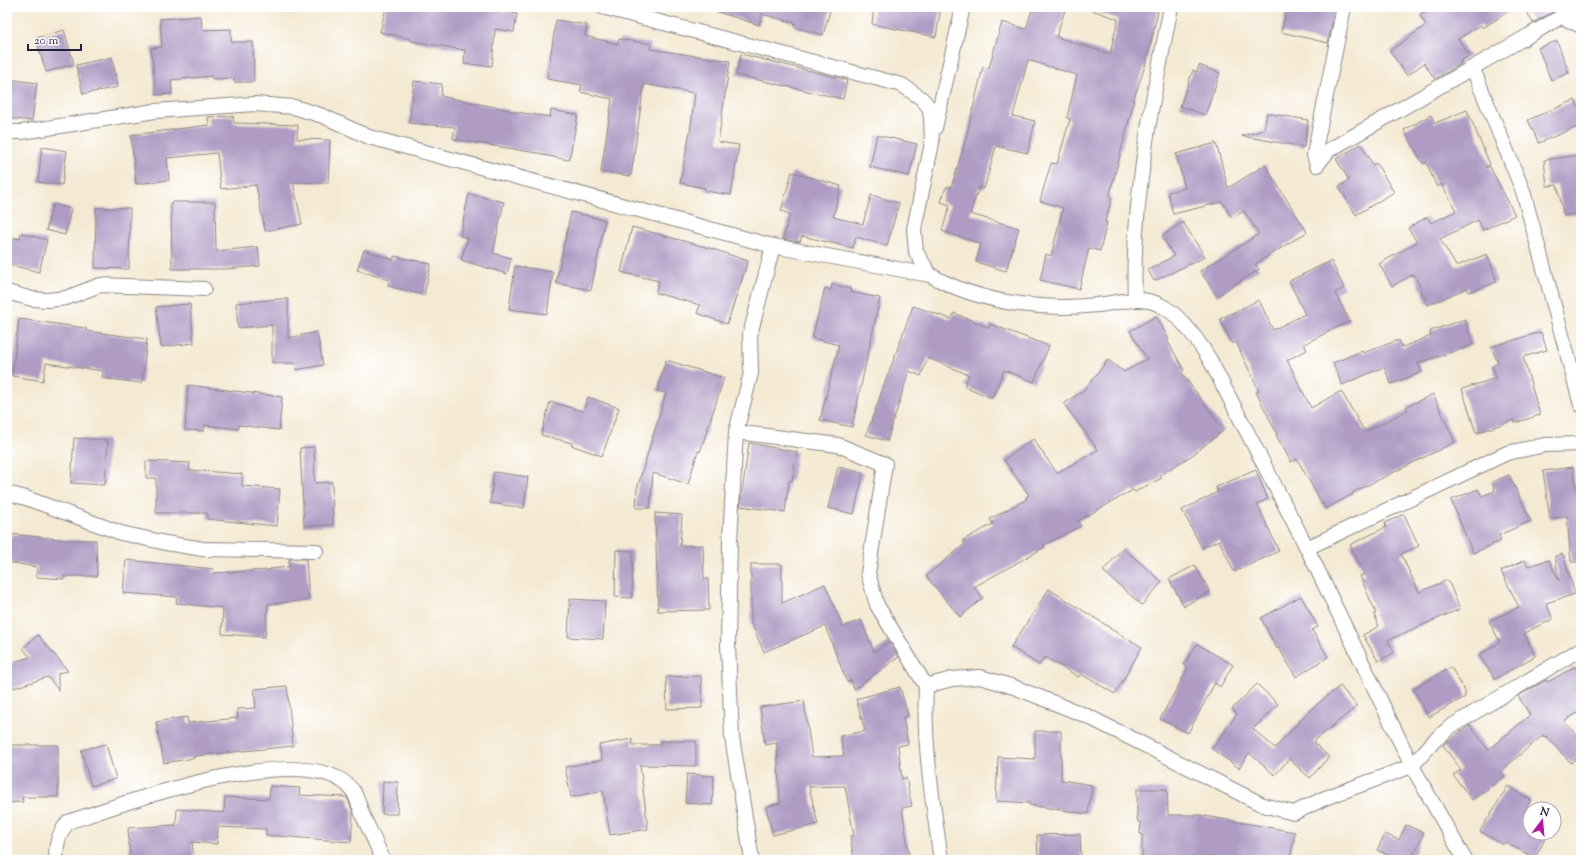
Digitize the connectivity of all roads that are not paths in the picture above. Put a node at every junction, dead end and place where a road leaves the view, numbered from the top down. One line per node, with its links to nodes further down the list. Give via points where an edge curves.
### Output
1 (602, 7): 9 (street, via 902,85 922,98 929,107)
2 (963, 7): 9 (street)
3 (1344, 7): 7 (street, via 1314,155 1316,165 1330,150)
4 (1571, 8): 6 (street, via 1566,19); 7 (street)
5 (1170, 9): 14 (street, via 1142,167 1134,277)
6 (1581, 26)
7 (1473, 69): 15 (street, via 1523,191)
8 (7, 132): 10 (street, via 22,132 155,111 255,104 294,107 322,116 369,137)
9 (932, 143): 11 (street, via 914,229 916,252)
10 (773, 246): 11 (street); 16 (street, via 750,335 751,372)
11 (930, 275): 14 (street, via 952,287 1012,304 1097,305)
12 (204, 289): 13 (street, via 100,285 66,298 48,300 32,299)
13 (7, 292)
14 (1135, 300): 19 (street, via 1160,305 1173,314 1197,340 1210,360)
15 (1581, 405)
16 (736, 432): 22 (street, via 838,445 885,464 868,573 877,605); 26 (street, via 728,645 732,737)
17 (1581, 444): 19 (street, via 1545,445 1507,453)
18 (7, 492): 20 (street, via 121,533 166,543 203,549)
19 (1307, 548): 23 (street)
20 (316, 551)
21 (1581, 648): 23 (street, via 1450,727)
22 (926, 686): 23 (street, via 952,679 980,677 1014,687 1087,716 1262,805 1294,813 1325,798); 27 (street, via 930,785)
23 (1412, 766): 28 (street)
24 (56, 860): 25 (street, via 56,848 61,831 68,822 165,790 261,770 308,769 334,776 352,790)
25 (383, 860)
26 (752, 860)
27 (941, 860)
28 (1466, 860)

